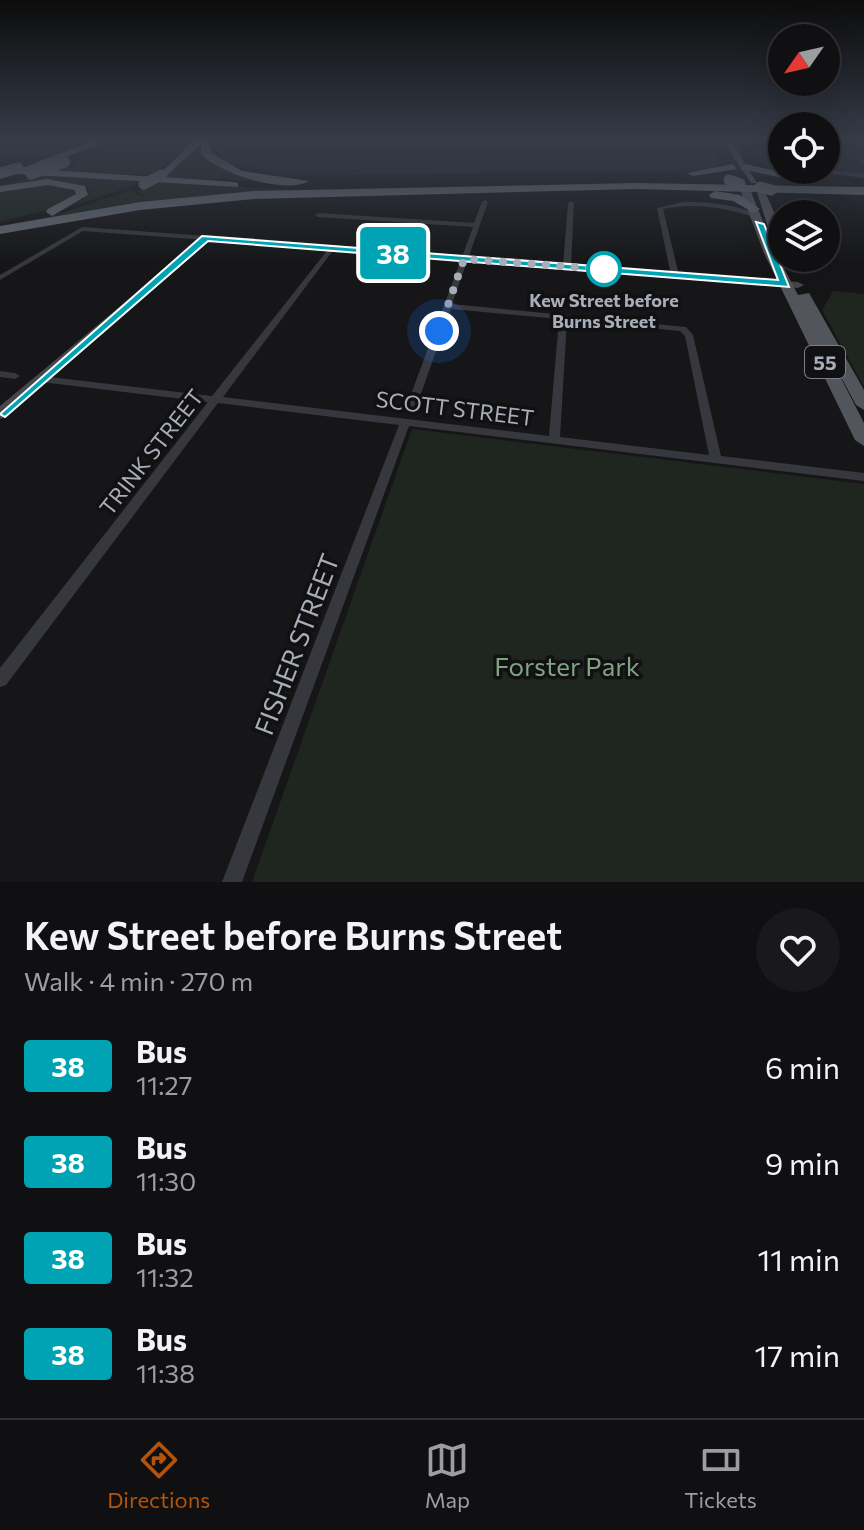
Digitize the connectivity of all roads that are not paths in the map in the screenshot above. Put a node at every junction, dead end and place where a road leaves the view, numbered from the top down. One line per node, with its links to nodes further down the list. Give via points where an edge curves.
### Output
1 (55, 182): 23 (highway, via 78,186 83,193 57,210)
2 (147, 182): 23 (highway, bridge)
3 (199, 182): 6 (highway, via 323,188)
4 (226, 182): 5 (highway)
5 (356, 182)
6 (664, 182)
7 (677, 182): 14 (highway)
8 (729, 182): 13 (highway)
9 (747, 182): 13 (main road, 55)
10 (747, 182): 13 (main road, 55)
11 (765, 182): 13 (highway)
12 (768, 182): 13 (highway)
13 (749, 185): 16 (highway); 16 (highway, via 736,198); 17 (highway, via 812,196); 22 (main road, 55); 29 (street, via 733,209 660,208); 31 (main road, 55)
14 (864, 189): 15 (highway, via 665,186)
15 (393, 192): 16 (highway); 23 (highway, via 231,197)
16 (696, 194)
17 (864, 197)
18 (485, 202): 21 (street)
19 (571, 203): 27 (street)
20 (318, 215): 21 (street)
21 (477, 225): 26 (street)
22 (768, 225)
23 (0, 229)
24 (206, 238): 25 (street); 30 (street, via 82,229); 36 (street)
25 (332, 248): 26 (street); 37 (street, TRINK STREET)
26 (464, 259): 27 (street); 32 (street)
27 (567, 266): 29 (street)
28 (788, 272): 31 (main road, 55)
29 (675, 275): 31 (street)
30 (0, 278)
31 (792, 285): 39 (main road, 55); 43 (main road, 55)
32 (448, 306): 33 (street); 38 (street)
33 (563, 317): 42 (street); 44 (street, via 672,327 689,335)
34 (0, 374): 35 (street)
35 (15, 376)
36 (41, 379): 37 (street, SCOTT STREET); 40 (street)
37 (216, 400): 41 (street, SCOTT STREET); 46 (street, TRINK STREET)
38 (412, 405)
39 (864, 405)
40 (0, 414)
41 (405, 422): 42 (street, SCOTT STREET); 47 (street, FISHER STREET)
42 (554, 440): 44 (street, SCOTT STREET)
43 (864, 440)
44 (716, 460): 45 (street, SCOTT STREET)
45 (864, 477)
46 (0, 680)
47 (232, 882)

